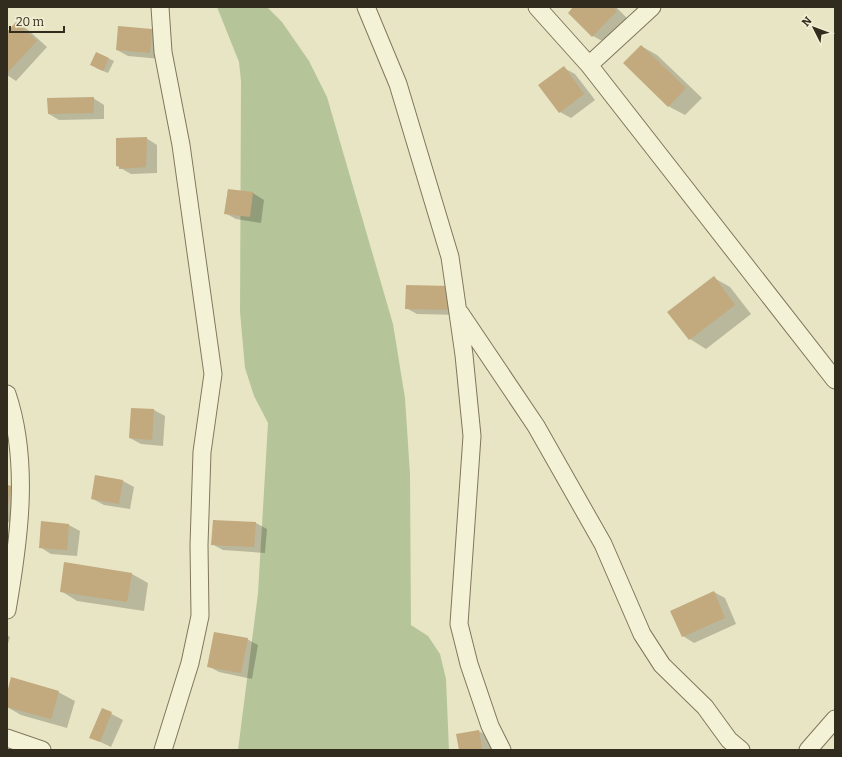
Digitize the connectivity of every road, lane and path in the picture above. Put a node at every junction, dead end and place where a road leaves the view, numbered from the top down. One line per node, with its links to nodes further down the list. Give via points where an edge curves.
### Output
1 (160, 7): 13 (street, via 163,52 181,145 213,374 202,452 200,616 190,664)
2 (366, 7): 6 (street, via 398,84 450,257)
3 (537, 7): 5 (street)
4 (652, 7): 5 (street)
5 (589, 65): 7 (street)
6 (457, 308): 14 (street, via 472,436 459,624 469,664 490,726); 15 (street, via 548,447 603,544 642,634 662,665 705,706 729,740)
7 (835, 380)
8 (7, 394): 9 (street, via 19,451 19,523)
9 (7, 610)
10 (835, 719): 16 (street)
11 (7, 738): 12 (street)
12 (42, 750)
13 (164, 750)
14 (502, 750)
15 (741, 750)
16 (808, 750)

